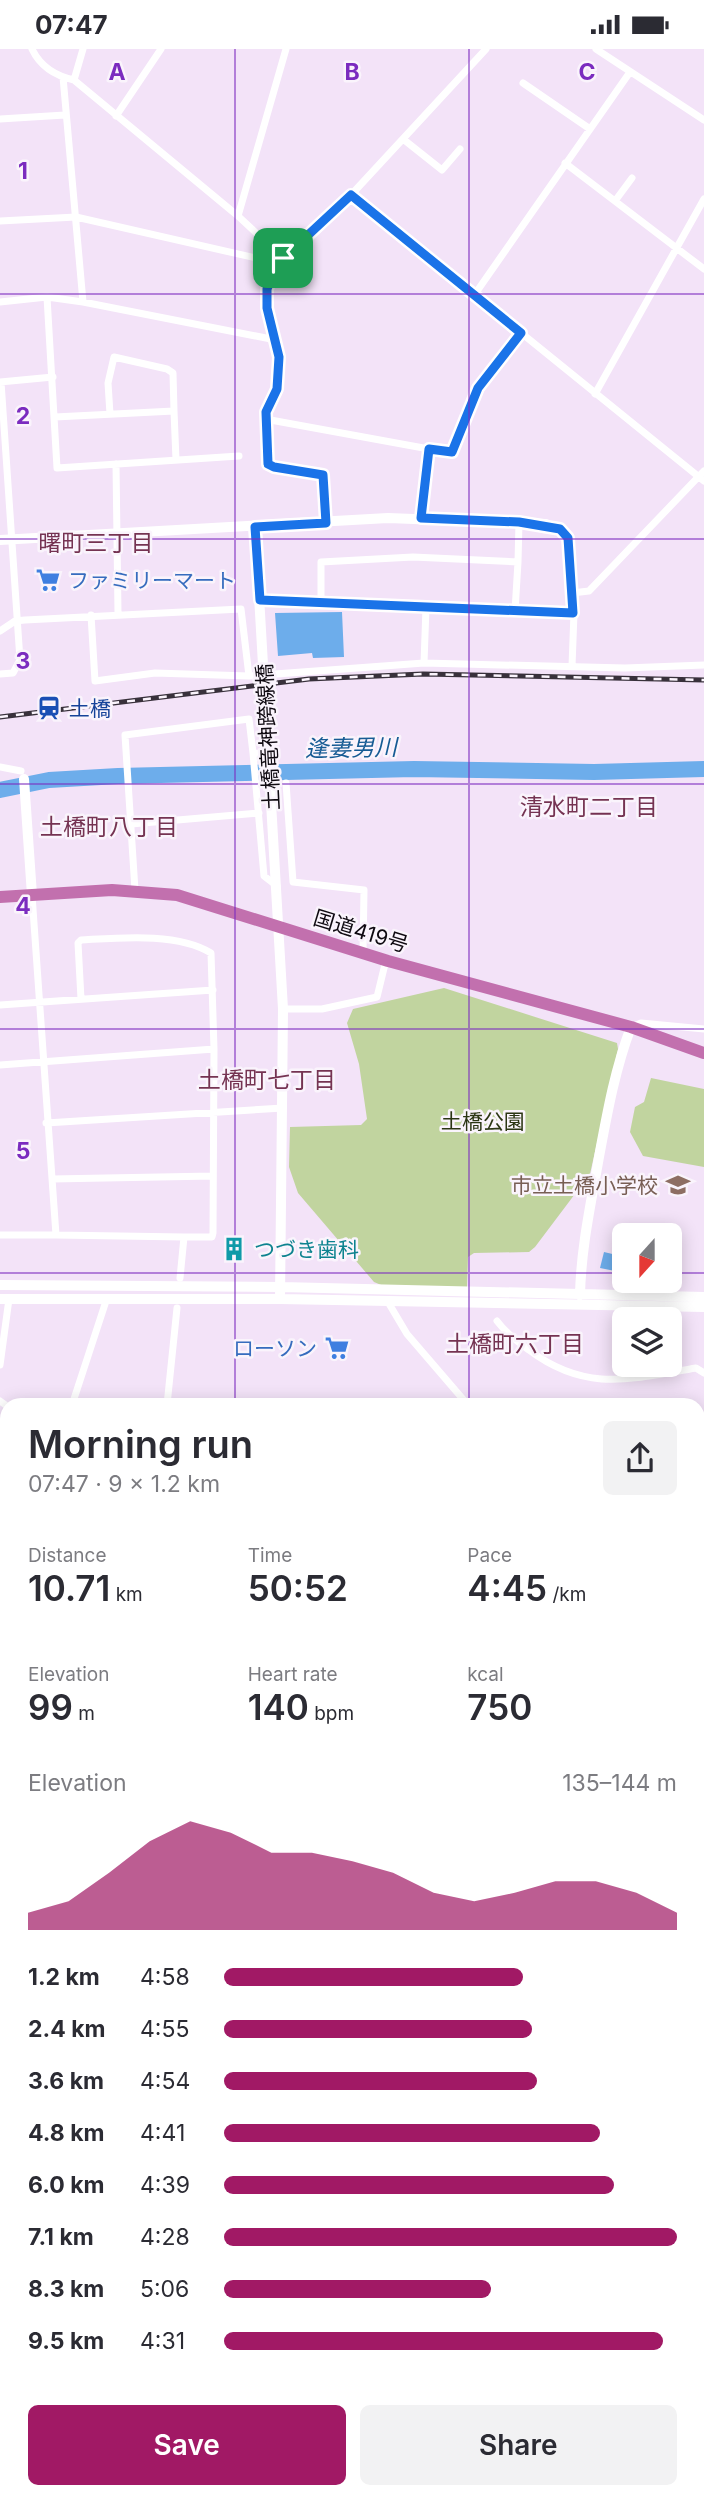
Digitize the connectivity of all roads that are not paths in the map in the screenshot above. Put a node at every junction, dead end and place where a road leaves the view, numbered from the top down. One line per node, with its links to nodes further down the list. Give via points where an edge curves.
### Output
1 (32, 49): 8 (street, via 38,61)
2 (83, 49): 9 (street)
3 (161, 49): 12 (street)
4 (286, 49): 23 (street)
5 (486, 49): 16 (street)
6 (596, 49): 7 (street)
7 (630, 72): 14 (street); 15 (street)
8 (63, 77): 9 (street); 11 (street)
9 (74, 80): 12 (street)
10 (523, 83): 15 (street)
11 (65, 115): 13 (street); 24 (street)
12 (116, 116): 23 (street)
13 (0, 119)
14 (704, 120)
15 (590, 129): 18 (street)
16 (403, 139): 17 (street, via 442,170); 20 (street)
17 (460, 149)
18 (565, 163): 22 (street); 29 (street)
19 (632, 178): 22 (street)
20 (351, 195): 27 (street); 29 (street)
21 (704, 199): 26 (street)
22 (615, 201): 26 (street)
23 (238, 216): 27 (street)
24 (76, 218): 25 (street); 27 (street); 32 (street)
25 (0, 221)
26 (677, 248): 28 (street); 37 (street)
27 (280, 261): 34 (street, via 267,289)
28 (704, 269)
29 (475, 294): 33 (street)
30 (47, 297): 31 (street); 32 (street); 35 (street)
31 (0, 302)
32 (83, 302): 34 (street)
33 (521, 333): 37 (street); 42 (street, via 478,388 452,452)
34 (276, 340): 41 (street, via 279,376)
35 (53, 377): 36 (street); 40 (street)
36 (1, 382): 45 (street)
37 (595, 394): 47 (street)
38 (174, 411): 39 (street); 39 (street, via 173,373 114,357 108,383); 44 (street)
39 (110, 414): 40 (street)
40 (55, 417): 46 (street, via 57,468)
41 (265, 419): 42 (street); 50 (street, via 270,467 323,475)
42 (429, 449): 48 (street)
43 (239, 456): 44 (street)
44 (176, 460): 46 (street)
45 (3, 461): 54 (street)
46 (116, 464): 53 (street)
47 (702, 476): 56 (street, via 589,591)
48 (421, 518): 49 (street); 50 (street)
49 (519, 522): 51 (street); 55 (street)
50 (326, 523): 52 (street)
51 (546, 524): 56 (street, via 568,538)
52 (255, 527): 53 (street); 57 (street, 土橋竜神跨線橋)
53 (116, 534): 54 (street); 61 (street)
54 (5, 540): 64 (street)
55 (518, 562): 58 (street, via 413,557 321,562); 60 (street)
56 (572, 593): 62 (street)
57 (260, 600): 58 (street); 80 (street, 土橋竜神跨線橋)
58 (321, 600): 59 (street)
59 (426, 607): 60 (street); 67 (street)
60 (514, 611): 62 (street)
61 (118, 613): 63 (street); 71 (street, via 241,609)
62 (573, 613): 69 (street)
63 (91, 615): 64 (street); 71 (street, via 95,681 155,673)
64 (15, 621): 65 (street); 66 (street)
65 (2, 631): 66 (street)
66 (18, 644): 70 (street, via 18,667 13,673)
67 (424, 663): 69 (street); 71 (street)
68 (704, 665): 69 (street)
69 (572, 666)
70 (0, 674)
71 (248, 676)
72 (265, 754): 73 (street)
73 (254, 755): 78 (street); 79 (street, via 249,719 125,735)
74 (0, 767): 76 (street)
75 (0, 774): 76 (street)
76 (22, 775): 82 (street)
77 (286, 783): 85 (street, via 293,882 364,890)
78 (259, 813): 79 (street); 80 (street, via 264,876)
79 (131, 824): 81 (street)
80 (277, 886): 84 (street, 土橋竜神跨線橋)
81 (135, 890): 82 (highway, 国道419号); 84 (highway, 国道419号, via 177,895)
82 (32, 895): 83 (highway, 国道419号); 89 (street)
83 (0, 897)
84 (278, 926): 85 (highway, 国道419号); 91 (street, 土橋竜神跨線橋)
85 (363, 953): 86 (highway, 国道419号)
86 (386, 960): 91 (street, via 377,997 322,1009); 92 (highway, 国道419号)
87 (213, 990): 88 (street); 88 (street, via 208,950 138,937 81,940); 94 (street)
88 (81, 999): 89 (street)
89 (39, 1002): 90 (street); 96 (street)
90 (0, 1005)
91 (283, 1009): 98 (street, 土橋竜神跨線橋)
92 (631, 1027): 93 (street, via 641,1023); 95 (highway, 国道419号); 109 (street, via 600,1150 581,1258)
93 (704, 1029)
94 (214, 1049): 96 (street); 99 (street)
95 (704, 1053)
96 (43, 1062): 97 (street); 100 (street)
97 (0, 1065)
98 (283, 1108): 99 (street); 108 (street, 土橋竜神跨線橋)
99 (214, 1111): 100 (street); 101 (street)
100 (46, 1123): 102 (street)
101 (213, 1176): 102 (street); 105 (street, via 212,1237)
102 (52, 1179): 104 (street)
103 (0, 1235): 104 (street)
104 (56, 1235): 105 (street)
105 (184, 1237): 106 (street)
106 (180, 1278)
107 (0, 1285): 108 (street)
108 (280, 1293): 109 (street); 110 (street); 113 (street)
109 (580, 1295): 111 (street)
110 (107, 1297): 112 (street); 119 (street)
111 (704, 1297)
112 (4, 1299): 117 (street)
113 (387, 1302): 114 (street); 121 (street, via 407,1334)
114 (704, 1307)
115 (177, 1308): 120 (street)
116 (497, 1321): 118 (street, via 544,1361 582,1378 631,1380 696,1369)
117 (0, 1365)
118 (704, 1373)
119 (74, 1398)
120 (168, 1398)
121 (462, 1398)

